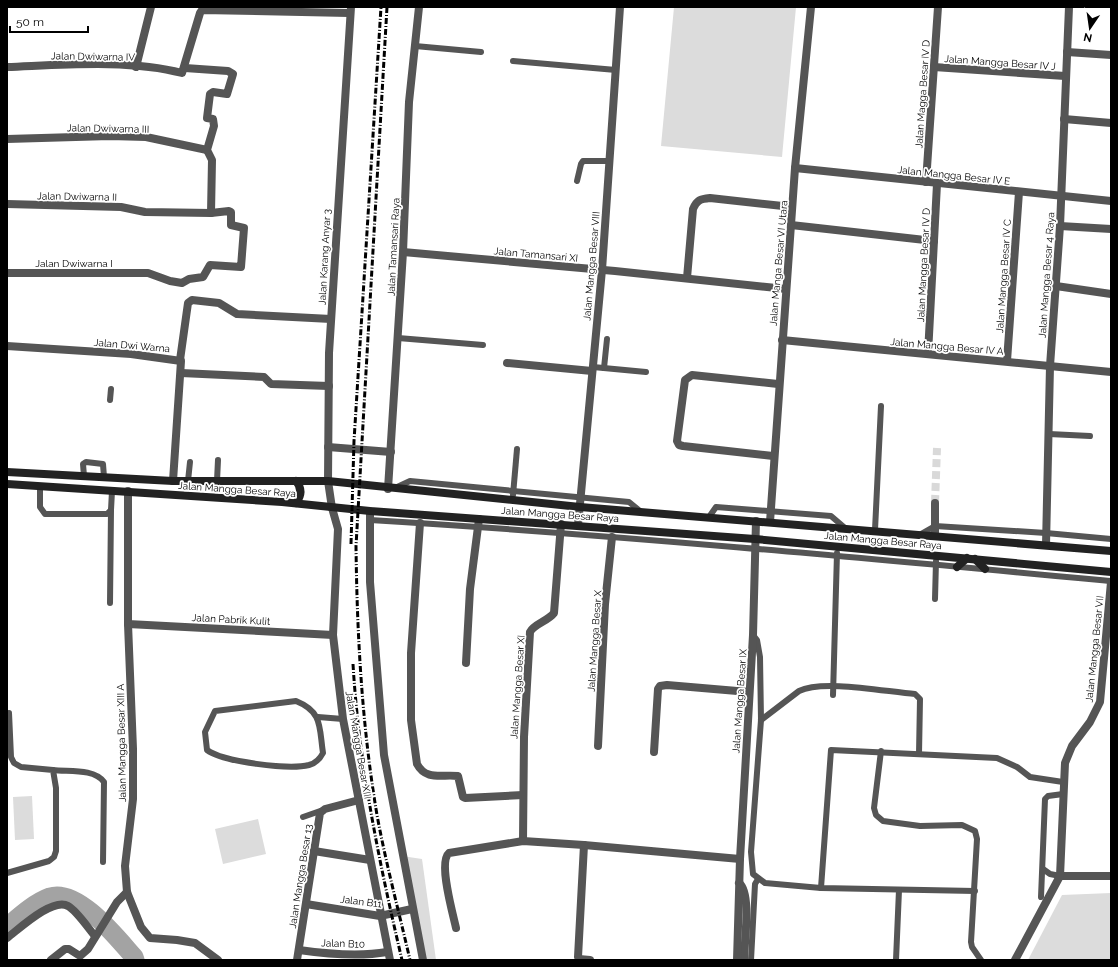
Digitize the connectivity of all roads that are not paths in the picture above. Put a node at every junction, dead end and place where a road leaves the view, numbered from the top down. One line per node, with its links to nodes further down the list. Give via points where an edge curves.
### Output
1 (150, 7): 14 (street)
2 (419, 7): 8 (street, Jalan Tamansari Raya)
3 (620, 7): 17 (street, Jalan Mangga Besar VIII)
4 (811, 7): 24 (street, Jalan Manga Besar VI Utara)
5 (938, 7): 15 (street, Jalan Magga Besar IV D)
6 (1068, 7): 10 (street, Jalan Mangga Besar 4 Raya)
7 (350, 10): 16 (street, via 202,10); 45 (street, Jalan Karang Anyar 3)
8 (415, 46): 9 (lane); 38 (street, Jalan Tamansari Raya, via 409,102)
9 (481, 52)
10 (1066, 52): 11 (street); 18 (street, Jalan Mangga Besar 4 Raya)
11 (1111, 55)
12 (513, 62): 17 (lane)
13 (7, 67): 14 (street, Jalan Dwiwarna IV, via 71,64)
14 (136, 67): 16 (street, Jalan Dwiwarna IV)
15 (934, 67): 18 (street, Jalan Mangga Besar IV J); 26 (street, Jalan Magga Besar IV D)
16 (182, 70): 22 (street, Jalan Dwiwarna IV, via 228,71 232,74 227,94 210,94 207,118 213,119 214,126)
17 (616, 70): 23 (street, Jalan Mangga Besar VIII)
18 (1065, 76): 19 (street, Jalan Mangga Besar 4 Raya)
19 (1064, 119): 20 (street); 29 (street, Jalan Mangga Besar 4 Raya)
20 (1111, 123)
21 (7, 139): 22 (street, Jalan Dwiwarna III, via 146,137)
22 (207, 150): 33 (street, via 212,160)
23 (609, 161): 25 (lane, via 583,162); 39 (street, Jalan Mangga Besar VIII)
24 (794, 168): 26 (street, Jalan Mangga Besar IV E); 32 (street, Jalan Manga Besar VI Utara)
25 (577, 181)
26 (926, 182): 27 (street, Jalan Mangga Besar IV E)
27 (937, 184): 28 (street, Jalan Mangga Besar IV E); 37 (street, Jalan Mangga Besar IV D)
28 (1019, 192): 29 (street, Jalan Mangga Besar IV E); 53 (street, Jalan Mangga Besar IV C)
29 (1061, 196): 30 (street, Jalan Mangga Besar IV E); 35 (street, Jalan Mangga Besar 4 Raya)
30 (1111, 201)
31 (7, 204): 33 (street, Jalan Dwiwarna II, via 121,207 146,212)
32 (792, 207): 34 (street, Jalan Manga Besar VI Utara); 41 (street, via 700,199 693,209)
33 (210, 213): 40 (street, Jalan Dwiwarna I, via 230,212 231,225 244,228 241,267 210,265 203,277 182,283 151,273)
34 (791, 225): 37 (street); 43 (street, Jalan Manga Besar VI Utara)
35 (1060, 226): 36 (street); 42 (street, Jalan Mangga Besar 4 Raya)
36 (1111, 229)
37 (934, 241): 51 (street, Jalan Mangga Besar IV D)
38 (403, 252): 39 (street, Jalan Tamansari XI); 46 (street, Jalan Tamansari Raya)
39 (602, 270): 41 (street, Jalan Tamansari XI); 57 (street, Jalan Mangga Besar VIII)
40 (7, 273)
41 (687, 278): 43 (street, Jalan Tamansari XI)
42 (1056, 286): 44 (street); 55 (street, Jalan Mangga Besar 4 Raya)
43 (786, 289): 48 (street, Jalan Manga Besar VI Utara)
44 (1111, 294)
45 (331, 319): 52 (street, via 238,314 219,304 192,300 188,303); 62 (street, Jalan Karang Anyar 3)
46 (398, 338): 49 (lane); 70 (street, Jalan Tamansari Raya)
47 (607, 339): 56 (lane)
48 (782, 340): 51 (street, Jalan Mangga Besar IV A); 61 (street, Jalan Manga Besar VI Utara)
49 (483, 344)
50 (7, 346): 52 (street, Jalan Dwi Warna, via 131,354)
51 (929, 351): 53 (street, Jalan Mangga Besar IV A)
52 (180, 360): 60 (street, Jalan Dwi Warna)
53 (1007, 361): 55 (street, Jalan Mangga Besar IV A)
54 (507, 362): 57 (street)
55 (1050, 366): 59 (street, Jalan Mangga Besar IV A); 66 (street, Jalan Mangga Besar 4 Raya)
56 (604, 368): 57 (lane); 58 (lane)
57 (592, 369): 88 (street, Jalan Mangga Besar VIII)
58 (646, 372)
59 (1111, 372)
60 (181, 373): 62 (street, via 264,377 271,384); 78 (street, Jalan Dwi Warna)
61 (778, 384): 71 (street, Jalan Manga Besar VI Utara); 71 (street, via 688,376 685,380 677,441 683,446)
62 (329, 386): 68 (street, Jalan Karang Anyar 3)
63 (110, 389): 64 (lane)
64 (110, 400)
65 (881, 406): 109 (lane)
66 (1049, 434): 67 (lane); 112 (street, Jalan Mangga Besar 4 Raya)
67 (1090, 436)
68 (328, 447): 70 (street); 81 (street, Jalan Karang Anyar 3)
69 (517, 450): 87 (lane)
70 (390, 452): 84 (street, Jalan Tamansari Raya)
71 (773, 456): 97 (street, Jalan Manga Besar VI Utara)
72 (218, 460): 80 (lane)
73 (190, 462): 79 (lane)
74 (7, 472): 75 (main road, Jalan Mangga Besar Raya)
75 (84, 476): 76 (main road, Jalan Mangga Besar Raya); 76 (lane, via 83,464 86,462 103,463)
76 (104, 477): 78 (main road, Jalan Mangga Besar Raya)
77 (296, 480): 80 (main road, Jalan Mangga Besar Raya); 81 (main road, Jalan Mangga Besar Raya); 90 (main road, via 301,494)
78 (173, 481): 79 (main road, Jalan Mangga Besar Raya)
79 (188, 481): 80 (main road, Jalan Mangga Besar Raya)
80 (217, 481)
81 (328, 481): 84 (main road, Jalan Mangga Besar Raya); 93 (street, Jalan Karang Anyar 3)
82 (7, 484): 83 (main road, Jalan Mangga Besar Raya)
83 (40, 486): 85 (main road, Jalan Mangga Besar Raya); 94 (lane, via 40,507 45,514 107,514)
84 (390, 489): 87 (lane, via 410,481); 89 (main road, Jalan Mangga Besar Raya)
85 (112, 491): 86 (main road, Jalan Mangga Besar Raya); 94 (lane)
86 (128, 491): 90 (main road, Jalan Mangga Besar Raya); 135 (street, Jalan Mangga Besar XIII A)
87 (513, 491): 88 (lane); 89 (lane)
88 (581, 498): 92 (street, Jalan Mangga Besar VIII); 96 (lane, via 629,502)
89 (512, 500): 92 (main road, Jalan Mangga Besar Raya)
90 (296, 503): 93 (main road, Jalan Mangga Besar Raya)
91 (935, 504): 106 (street)
92 (580, 507): 96 (main road, Jalan Mangga Besar Raya); 105 (street, Jalan Mangga Besar VIII)
93 (332, 508): 95 (main road, Jalan Mangga Besar Raya); 136 (street, Jalan Mangga Besar XIII, via 338,529)
94 (111, 510): 134 (lane)
95 (370, 511): 99 (main road, Jalan Mangga Besar Raya); 100 (street)
96 (640, 511): 98 (main road, Jalan Mangga Besar Raya)
97 (770, 511): 98 (lane, via 716,507); 102 (street, Jalan Manga Besar VI Utara); 108 (lane, via 831,516)
98 (709, 517): 101 (main road, Jalan Mangga Besar Raya)
99 (478, 518): 104 (main road, Jalan Mangga Besar Raya); 107 (street)
100 (370, 520): 103 (lane); 176 (street, via 370,582 384,755)
101 (756, 521): 102 (main road, Jalan Mangga Besar Raya); 116 (street, Jalan Mangga Besar IX)
102 (770, 522): 108 (main road, Jalan Mangga Besar Raya)
103 (420, 523): 107 (lane); 153 (street, via 411,653 410,720 417,764 428,775 458,776 465,798)
104 (561, 524): 105 (main road, Jalan Mangga Besar Raya); 111 (street, Jalan Mangga Besar XI)
105 (578, 525): 110 (main road, Jalan Mangga Besar Raya)
106 (935, 526): 112 (lane); 113 (lane); 114 (street)
107 (478, 528): 111 (lane); 138 (street, via 470,589)
108 (845, 528): 109 (main road, Jalan Mangga Besar Raya)
109 (875, 530): 113 (main road, Jalan Mangga Besar Raya)
110 (655, 531): 116 (main road, Jalan Mangga Besar Raya); 118 (main road)
111 (560, 533): 115 (lane); 153 (street, Jalan Mangga Besar XI, via 554,613 549,620 532,628 530,632)
112 (1046, 533): 117 (lane); 119 (street, Jalan Mangga Besar 4 Raya)
113 (921, 534): 114 (main road, Jalan Mangga Besar Raya)
114 (935, 535): 119 (main road, Jalan Mangga Besar Raya)
115 (612, 537): 118 (lane); 146 (street, Jalan Mangga Besar X, via 605,604)
116 (755, 539): 120 (main road, Jalan Mangga Besar Raya); 121 (street, Jalan Mangga Besar IX)
117 (1111, 539)
118 (654, 540): 121 (lane)
119 (1046, 544): 122 (main road, Jalan Mangga Besar Raya)
120 (837, 546): 123 (lane); 124 (main road, Jalan Mangga Besar Raya)
121 (755, 548): 123 (lane); 137 (street, Jalan Mangga Besar IX)
122 (1111, 551)
123 (837, 555): 126 (lane); 139 (lane)
124 (936, 556): 125 (main road, Jalan Mangga Besar Raya); 126 (lane)
125 (971, 559): 127 (main road, Jalan Mangga Besar Raya); 128 (main road); 129 (main road)
126 (936, 565): 128 (lane); 133 (lane)
127 (1041, 565): 130 (main road, Jalan Mangga Besar Raya); 131 (main road)
128 (957, 567): 129 (lane)
129 (985, 569): 131 (lane)
130 (1111, 572)
131 (1040, 575): 132 (lane)
132 (1111, 582): 151 (street, Jalan Mangga Besar VII, via 1100,702 1068,754)
133 (935, 599)
134 (110, 603)
135 (128, 624): 136 (street, Jalan Pabrik Kulit); 173 (street, Jalan Mangga Besar XIII A, via 133,763 125,866)
136 (332, 635): 144 (street, Jalan Mangga Besar XIII)
137 (753, 635): 140 (street, Jalan Mangga Besar IX); 145 (lane, via 757,640 760,657)
138 (466, 663)
139 (834, 686): 141 (lane); 145 (lane, via 806,687); 149 (lane, via 918,696)
140 (749, 692): 148 (street, via 660,686); 160 (street, Jalan Mangga Besar IX)
141 (833, 695)
142 (10, 713): 150 (lane, via 11,757 14,763 21,767)
143 (318, 717): 143 (lane, via 311,708 296,701 215,711 205,732 205,745 214,756 224,759 262,765 311,764 318,761 323,753); 144 (lane)
144 (343, 719): 154 (street, Jalan Mangga Besar XIII)
145 (761, 720): 166 (lane, via 751,852)
146 (598, 746)
147 (882, 751): 149 (lane); 170 (lane, via 831,747); 172 (lane, via 875,791 876,815 883,821 895,823 920,826 962,825 975,831 978,839)
148 (654, 752)
149 (919, 754): 151 (lane, via 997,758 1030,777)
150 (53, 770): 162 (lane, via 92,774 101,777 104,782); 165 (lane, via 56,796 54,857 49,861)
151 (1063, 782): 152 (street, Jalan Mangga Besar VII)
152 (1063, 794): 163 (lane, via 1048,796 1045,800); 167 (street, Jalan Mangga Besar VII)
153 (522, 795): 157 (street, Jalan Mangga Besar XI)
154 (359, 800): 155 (street); 161 (street, Jalan Mangga Besar XIII)
155 (323, 810): 156 (lane); 159 (street, Jalan Mangga Besar 13)
156 (303, 816)
157 (523, 841): 158 (street); 178 (street, via 447,854 445,872)
158 (584, 845): 160 (street); 187 (street, via 578,957)
159 (314, 851): 161 (street); 175 (street, Jalan Mangga Besar 13)
160 (740, 859): 164 (street, Jalan Mangga Besar IX)
161 (370, 860): 177 (street, Jalan Mangga Besar XIII)
162 (103, 862)
163 (1043, 869): 167 (lane); 174 (lane)
164 (739, 872): 166 (lane); 169 (street, Jalan Mangga Besar IX)
165 (7, 873)
166 (756, 876): 170 (lane, via 765,883); 190 (lane)
167 (1060, 876): 168 (street); 193 (street, Jalan Mangga Besar VII)
168 (1111, 876)
169 (739, 883): 188 (street, Jalan Mangga Besar IX); 189 (street, Jalan Mangga Besar IX, via 745,897)
170 (821, 888): 171 (lane)
171 (899, 890): 172 (lane); 191 (lane)
172 (974, 891): 192 (lane, via 971,945)
173 (127, 892): 179 (street, via 117,902); 184 (street, Jalan Mangga Besar XIII A, via 142,927 150,938 195,943)
174 (1041, 897)
175 (306, 904): 177 (street, Jalan B11); 181 (street, Jalan Mangga Besar 13)
176 (412, 909): 177 (street, Jalan B11); 186 (street)
177 (380, 916): 182 (street, Jalan Mangga Besar XIII)
178 (456, 928)
179 (95, 936): 180 (street, via 69,906 58,904 44,910); 183 (street, via 88,949 80,956 67,948)
180 (7, 938)
181 (299, 950): 182 (street, Jalan B10); 185 (street, Jalan Mangga Besar 13)
182 (389, 956)
183 (51, 960)
184 (218, 960)
185 (297, 960)
186 (423, 960)
187 (590, 960)
188 (737, 960)
189 (744, 960)
190 (751, 960)
191 (896, 960)
192 (981, 960)
193 (1015, 960)

